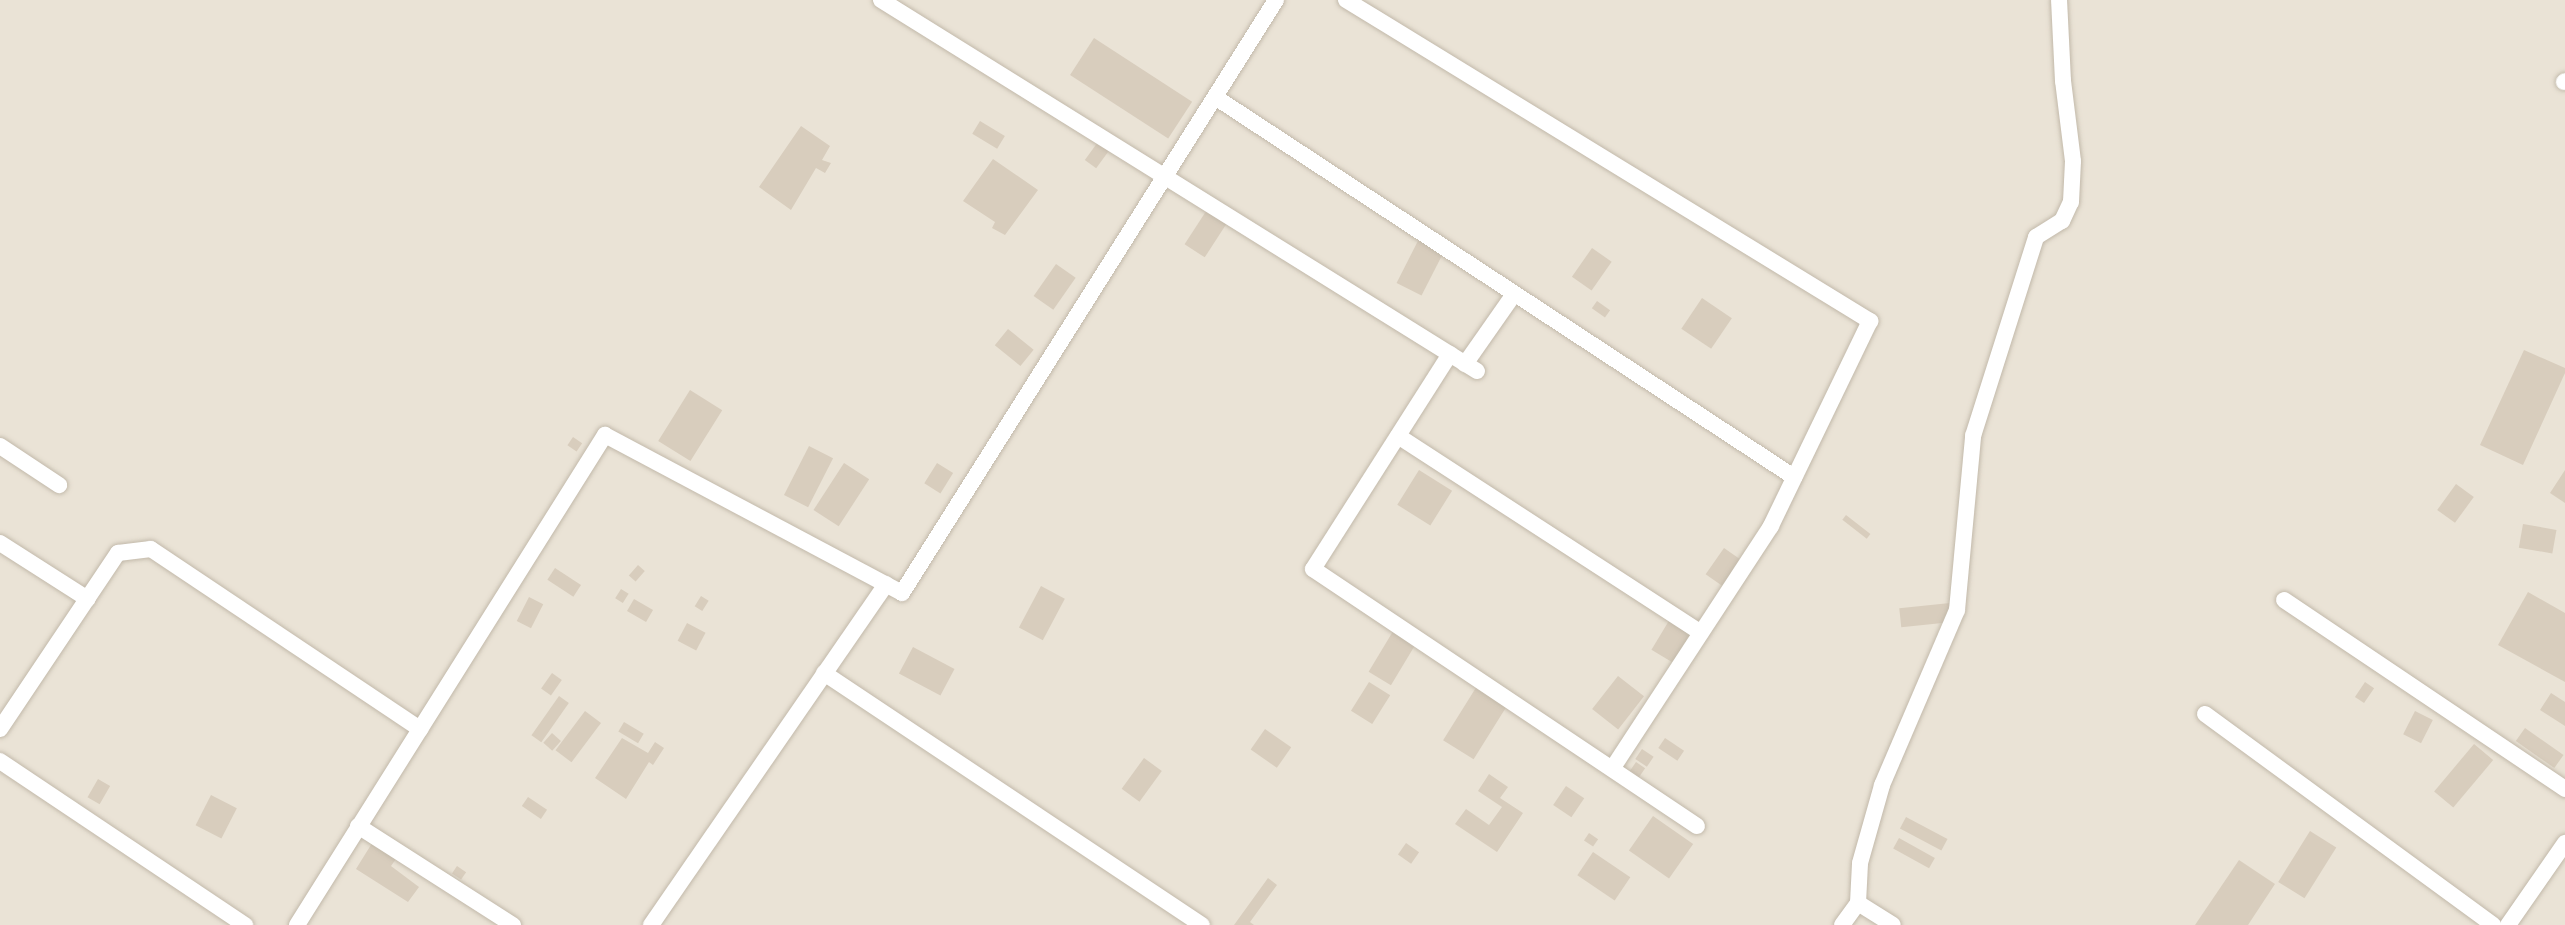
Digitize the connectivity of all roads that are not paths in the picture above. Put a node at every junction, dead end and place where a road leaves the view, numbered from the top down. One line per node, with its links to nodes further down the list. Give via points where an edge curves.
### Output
1 (881, 0): 6 (street)
2 (1276, 0): 5 (street)
3 (1346, 0): 11 (street, via 1870,321)
4 (2059, 0): 28 (street, via 2073,161 2071,202 2062,221 2036,237 1973,436 1957,610 1882,785 1860,863)
5 (1215, 97): 6 (street); 7 (street)
6 (1164, 176): 8 (street); 14 (street, via 902,593)
7 (1514, 294): 8 (street, via 1471,368); 11 (street)
8 (1450, 354): 9 (street)
9 (1398, 436): 17 (street); 23 (street, via 1313,569)
10 (0, 446): 12 (street)
11 (1794, 477): 17 (street, via 1771,526)
12 (59, 485)
13 (0, 543): 15 (street)
14 (886, 584): 18 (street); 21 (street, via 605,435)
15 (88, 599): 20 (street); 21 (street, via 118,553 151,549)
16 (2284, 600): 24 (street)
17 (1701, 633): 23 (street)
18 (824, 673): 32 (street); 33 (street)
19 (2205, 714): 36 (street)
20 (0, 729)
21 (420, 729): 25 (street)
22 (0, 761): 29 (street)
23 (1612, 769): 26 (street)
24 (2565, 789)
25 (358, 826): 30 (street); 31 (street)
26 (1697, 826)
27 (2565, 843): 37 (street)
28 (1858, 903): 34 (street); 35 (street)
29 (245, 925)
30 (297, 925)
31 (513, 925)
32 (651, 925)
33 (1202, 925)
34 (1842, 925)
35 (1893, 925)
36 (2493, 925)
37 (2508, 925)

